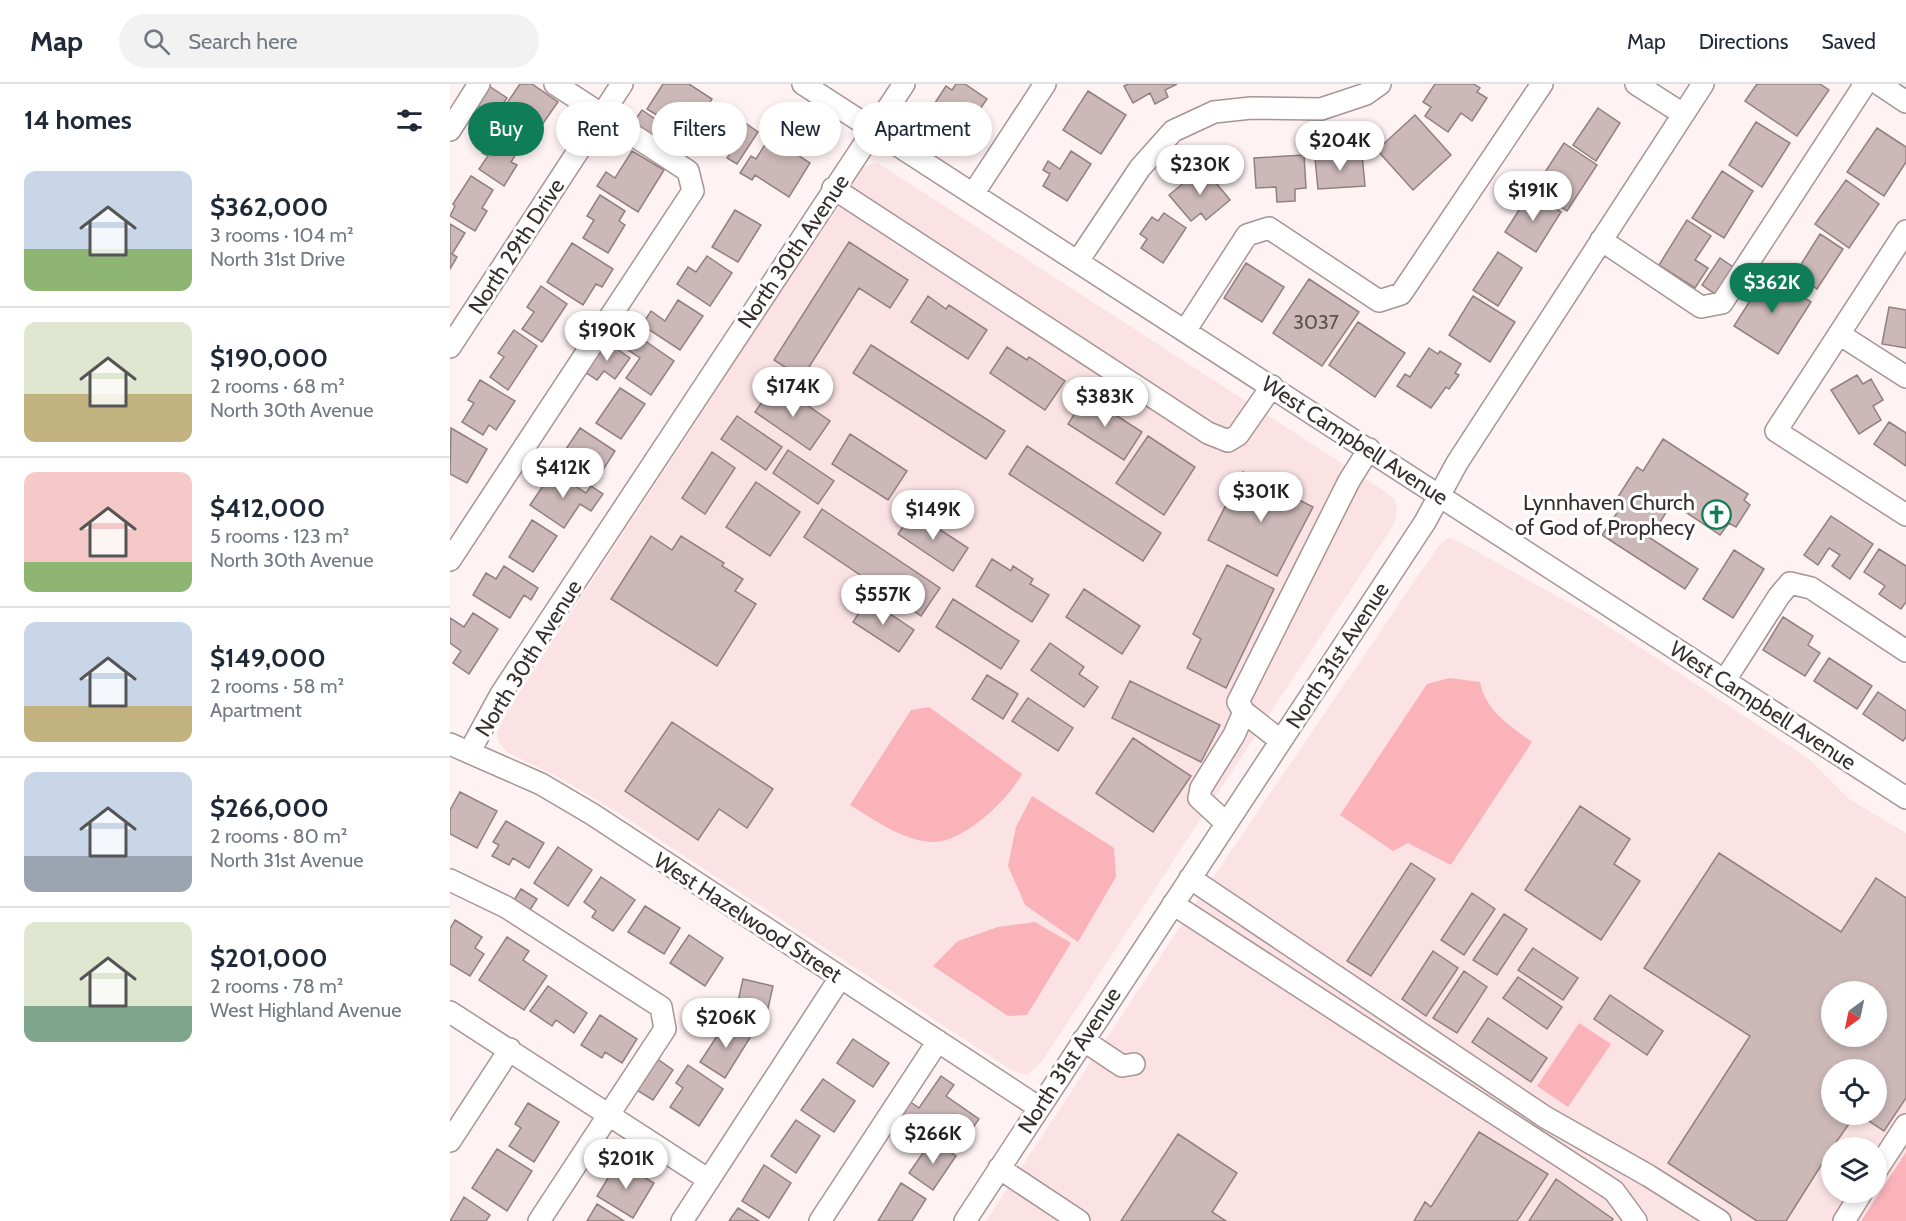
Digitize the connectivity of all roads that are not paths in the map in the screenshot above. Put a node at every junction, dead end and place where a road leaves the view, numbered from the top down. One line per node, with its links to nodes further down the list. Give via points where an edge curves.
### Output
1 (480, 84): 19 (street)
2 (555, 84): 13 (street)
3 (622, 84): 14 (street, North 29th Drive)
4 (803, 84): 18 (street, West Campbell Avenue)
5 (904, 84): 15 (street, North 30th Avenue)
6 (1045, 84): 25 (street)
7 (1380, 84): 28 (street, via 1366,94 1321,109 1214,112 1173,131 1140,168)
8 (1542, 84): 29 (street, via 1401,294 1379,301 1269,228 1247,235)
9 (1636, 84): 17 (street)
10 (1703, 84): 17 (street, North 31st Avenue)
11 (1865, 84): 26 (street, via 1722,303 1701,306)
12 (1879, 84): 16 (street)
13 (583, 102)
14 (610, 102)
15 (892, 102)
16 (1906, 102)
17 (1683, 114): 26 (street, North 31st Avenue)
18 (853, 116)
19 (450, 130)
20 (640, 139): 37 (street, via 688,171 693,191)
21 (575, 156): 31 (street, North 29th Drive)
22 (855, 156): 24 (street, North 30th Avenue)
23 (915, 156): 25 (street, West Campbell Avenue)
24 (833, 188): 33 (street, via 1208,433 1228,441 1239,435); 43 (street, North 30th Avenue, via 501,694)
25 (973, 194): 28 (street, West Campbell Avenue)
26 (1601, 240): 35 (street, North 31st Avenue)
27 (1904, 240): 30 (street)
28 (1078, 261): 29 (street, West Campbell Avenue)
29 (1185, 331): 33 (street, West Campbell Avenue)
30 (1839, 334): 32 (street); 36 (street, via 1776,431)
31 (450, 348)
32 (1906, 377)
33 (1272, 386): 34 (street, West Campbell Avenue)
34 (1369, 449): 35 (street, West Campbell Avenue); 40 (street, via 1349,481 1238,702)
35 (1440, 495): 39 (street, West Campbell Avenue); 41 (street, North 31st Avenue)
36 (1906, 515)
37 (450, 560)
38 (1906, 651): 39 (street, via 1810,588 1790,583)
39 (1725, 680): 44 (street, West Campbell Avenue)
40 (1244, 712): 41 (street); 45 (street, via 1199,798)
41 (1281, 741): 45 (street, North 31st Avenue)
42 (450, 744): 43 (street, West Hazelwood Street)
43 (470, 751): 49 (street, West Hazelwood Street, via 542,784 592,814)
44 (1906, 798)
45 (1226, 823): 46 (street, North 31st Avenue)
46 (1190, 878): 48 (street, North 31st Avenue); 69 (street, via 1545,1117)
47 (450, 880): 56 (street, via 506,908 661,1007 665,1029)
48 (1173, 904): 51 (street, North 31st Avenue); 68 (street, via 1614,1191)
49 (840, 978): 52 (street, West Hazelwood Street); 61 (street)
50 (450, 1011): 53 (street)
51 (1083, 1040): 54 (street, via 1122,1066); 55 (street, North 31st Avenue)
52 (938, 1041): 55 (street, West Hazelwood Street); 65 (street)
53 (510, 1049): 56 (street); 58 (street)
54 (1134, 1064)
55 (1038, 1107): 60 (street, North 31st Avenue)
56 (609, 1114): 61 (street); 63 (street)
57 (1906, 1125): 59 (street)
58 (450, 1141)
59 (1887, 1154)
60 (999, 1168): 66 (street, North 31st Avenue); 67 (street)
61 (709, 1179): 64 (street)
62 (1855, 1203): 70 (street)
63 (539, 1221)
64 (682, 1221)
65 (820, 1221)
66 (964, 1221)
67 (1079, 1221)
68 (1636, 1221)
69 (1720, 1221)
70 (1844, 1221)

